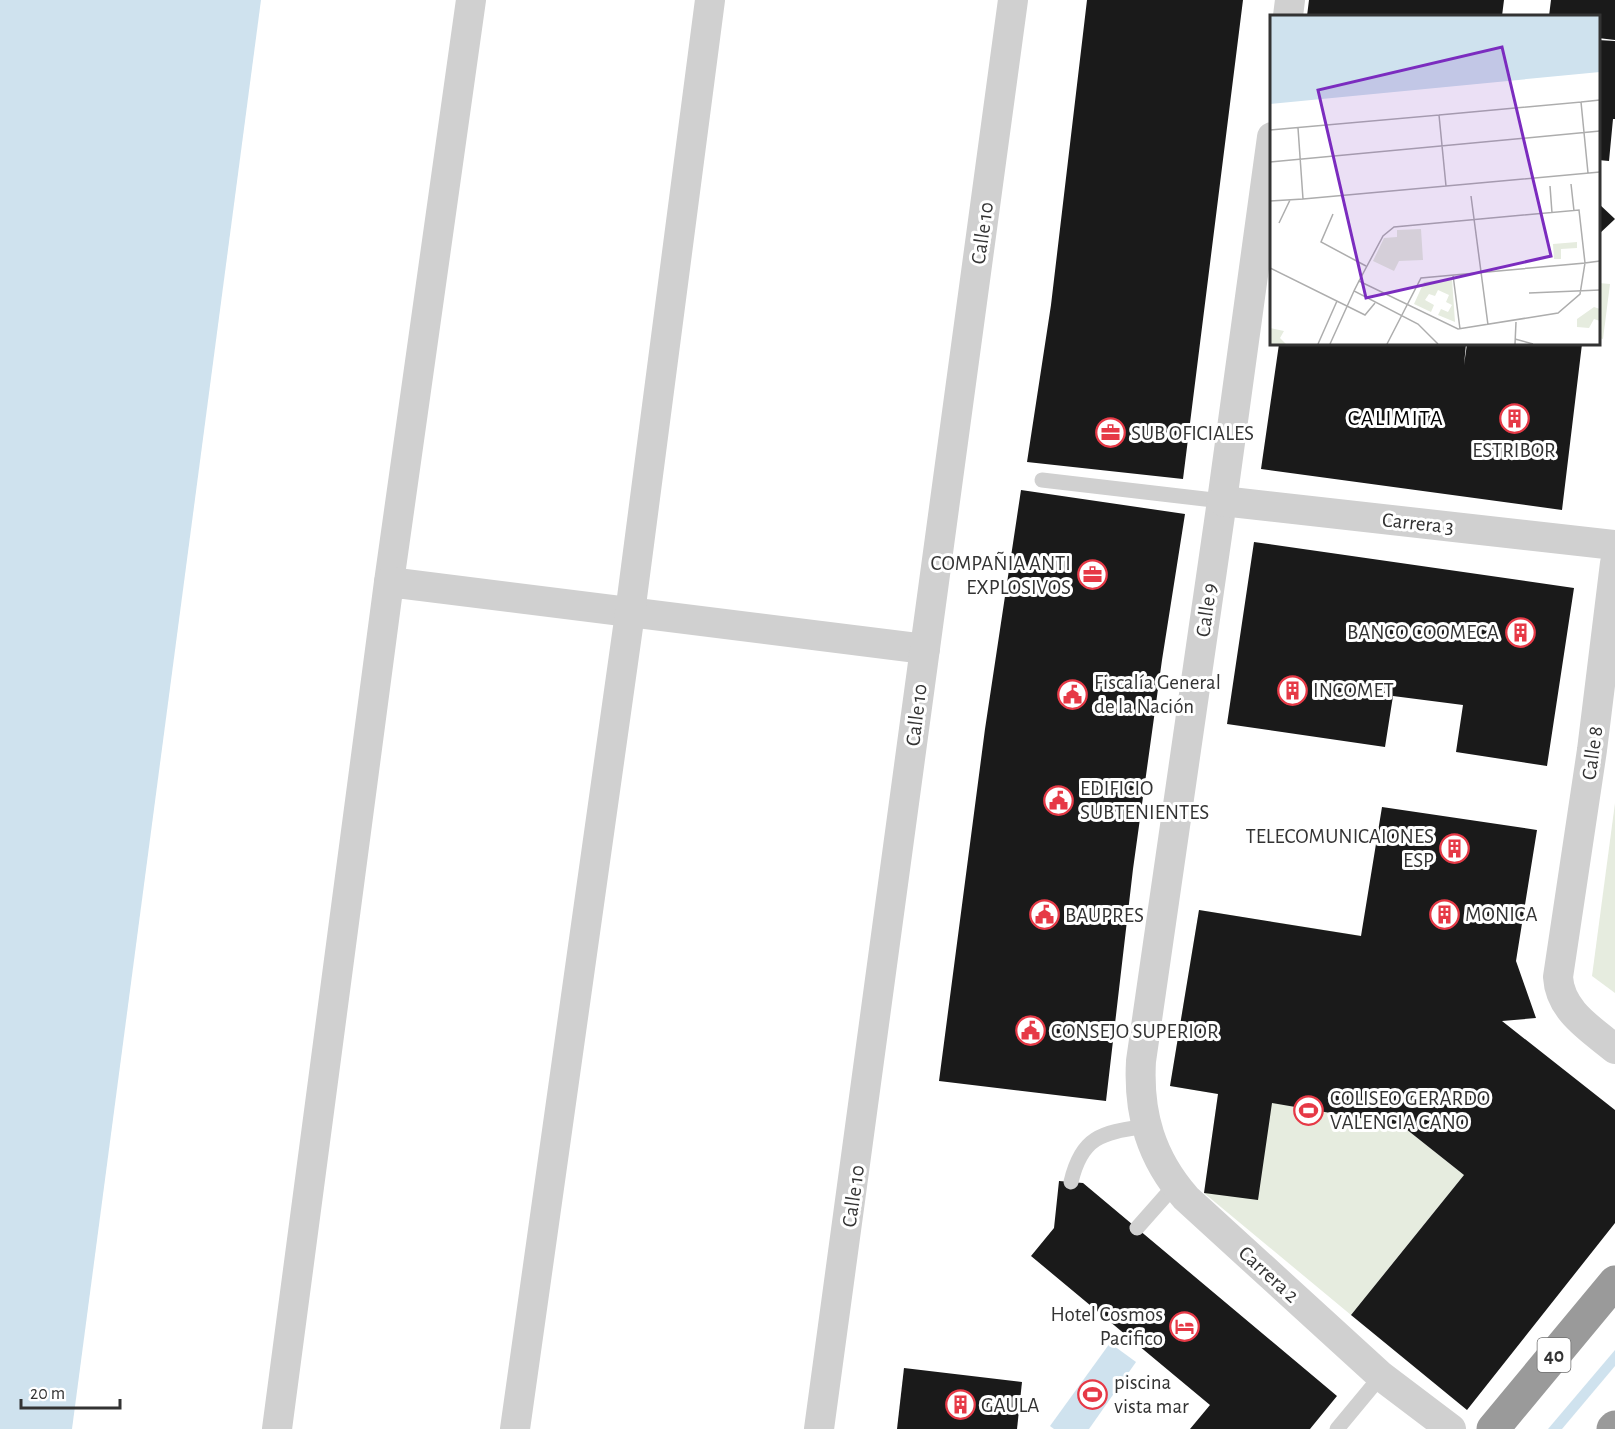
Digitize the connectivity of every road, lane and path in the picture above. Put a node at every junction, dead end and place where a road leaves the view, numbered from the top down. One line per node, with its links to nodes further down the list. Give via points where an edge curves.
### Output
1 (471, 0): 11 (street)
2 (710, 0): 12 (street)
3 (1013, 0): 13 (street, Calle 10)
4 (1290, 0): 5 (street)
5 (1288, 15)
6 (1270, 152): 8 (street, Calle 9)
7 (1042, 480): 8 (lane)
8 (1222, 501): 9 (street, Carrera 3); 16 (street, Calle 9)
9 (1615, 545)
10 (1615, 563): 14 (street, Calle 8)
11 (389, 582): 12 (street); 23 (street)
12 (630, 613): 13 (street); 24 (street)
13 (925, 649): 25 (street, Calle 10)
14 (1604, 752): 15 (street, Calle 8, via 1558,977 1561,995 1576,1016)
15 (1615, 1049)
16 (1139, 1083): 17 (street, Carrera 2)
17 (1146, 1126): 18 (lane, via 1103,1134 1091,1141 1079,1156); 19 (street, Carrera 2)
18 (1071, 1182)
19 (1175, 1185): 20 (lane); 22 (street, Carrera 2)
20 (1137, 1228)
21 (1615, 1282): 28 (highway, 40)
22 (1381, 1376): 26 (lane); 27 (street, Carrera 2)
23 (277, 1429)
24 (515, 1429)
25 (819, 1429)
26 (1337, 1429)
27 (1451, 1429)
28 (1493, 1429)

